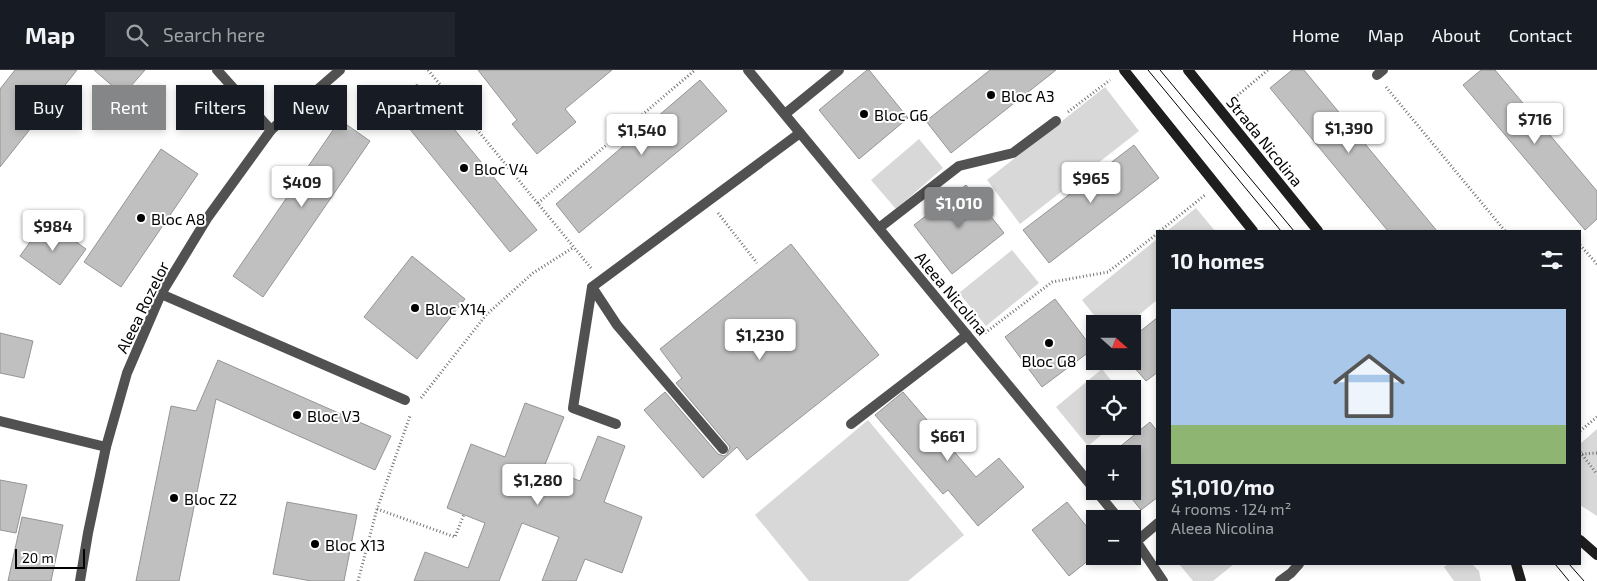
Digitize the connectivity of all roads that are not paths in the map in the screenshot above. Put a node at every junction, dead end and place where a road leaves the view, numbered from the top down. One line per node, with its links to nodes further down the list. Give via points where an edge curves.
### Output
1 (217, 70): 9 (street)
2 (340, 70): 9 (street, Aleea Rozelor)
3 (748, 70): 7 (street, Aleea Nicolina)
4 (839, 70): 7 (street)
5 (1124, 70): 12 (main road)
6 (1188, 70): 13 (main road, Strada Nicolina)
7 (785, 114): 10 (street, Aleea Nicolina)
8 (1056, 121): 11 (street, via 1013,154 959,166)
9 (272, 130): 15 (street, Aleea Rozelor, via 208,217)
10 (800, 133): 11 (street, Aleea Nicolina); 14 (street)
11 (879, 228): 16 (street, Aleea Nicolina)
12 (1252, 230)
13 (1317, 230)
14 (592, 287): 19 (street, via 573,408); 22 (street, via 617,325)
15 (161, 294): 17 (street); 21 (street, Aleea Rozelor, via 127,373)
16 (970, 338): 20 (street); 23 (street, Aleea Nicolina)
17 (405, 400)
18 (0, 421): 21 (street)
19 (616, 424)
20 (851, 424)
21 (106, 447): 33 (street, Aleea Rozelor)
22 (723, 449)
23 (1086, 478)
24 (1104, 500): 25 (street, Aleea Nicolina)
25 (1112, 510)
26 (1156, 525): 27 (street)
27 (1141, 534)
28 (1581, 541): 30 (main road)
29 (1141, 547): 34 (street)
30 (1597, 555)
31 (1298, 565): 35 (street)
32 (1516, 565): 36 (main road)
33 (80, 581)
34 (1163, 581)
35 (1280, 581)
36 (1521, 581)

